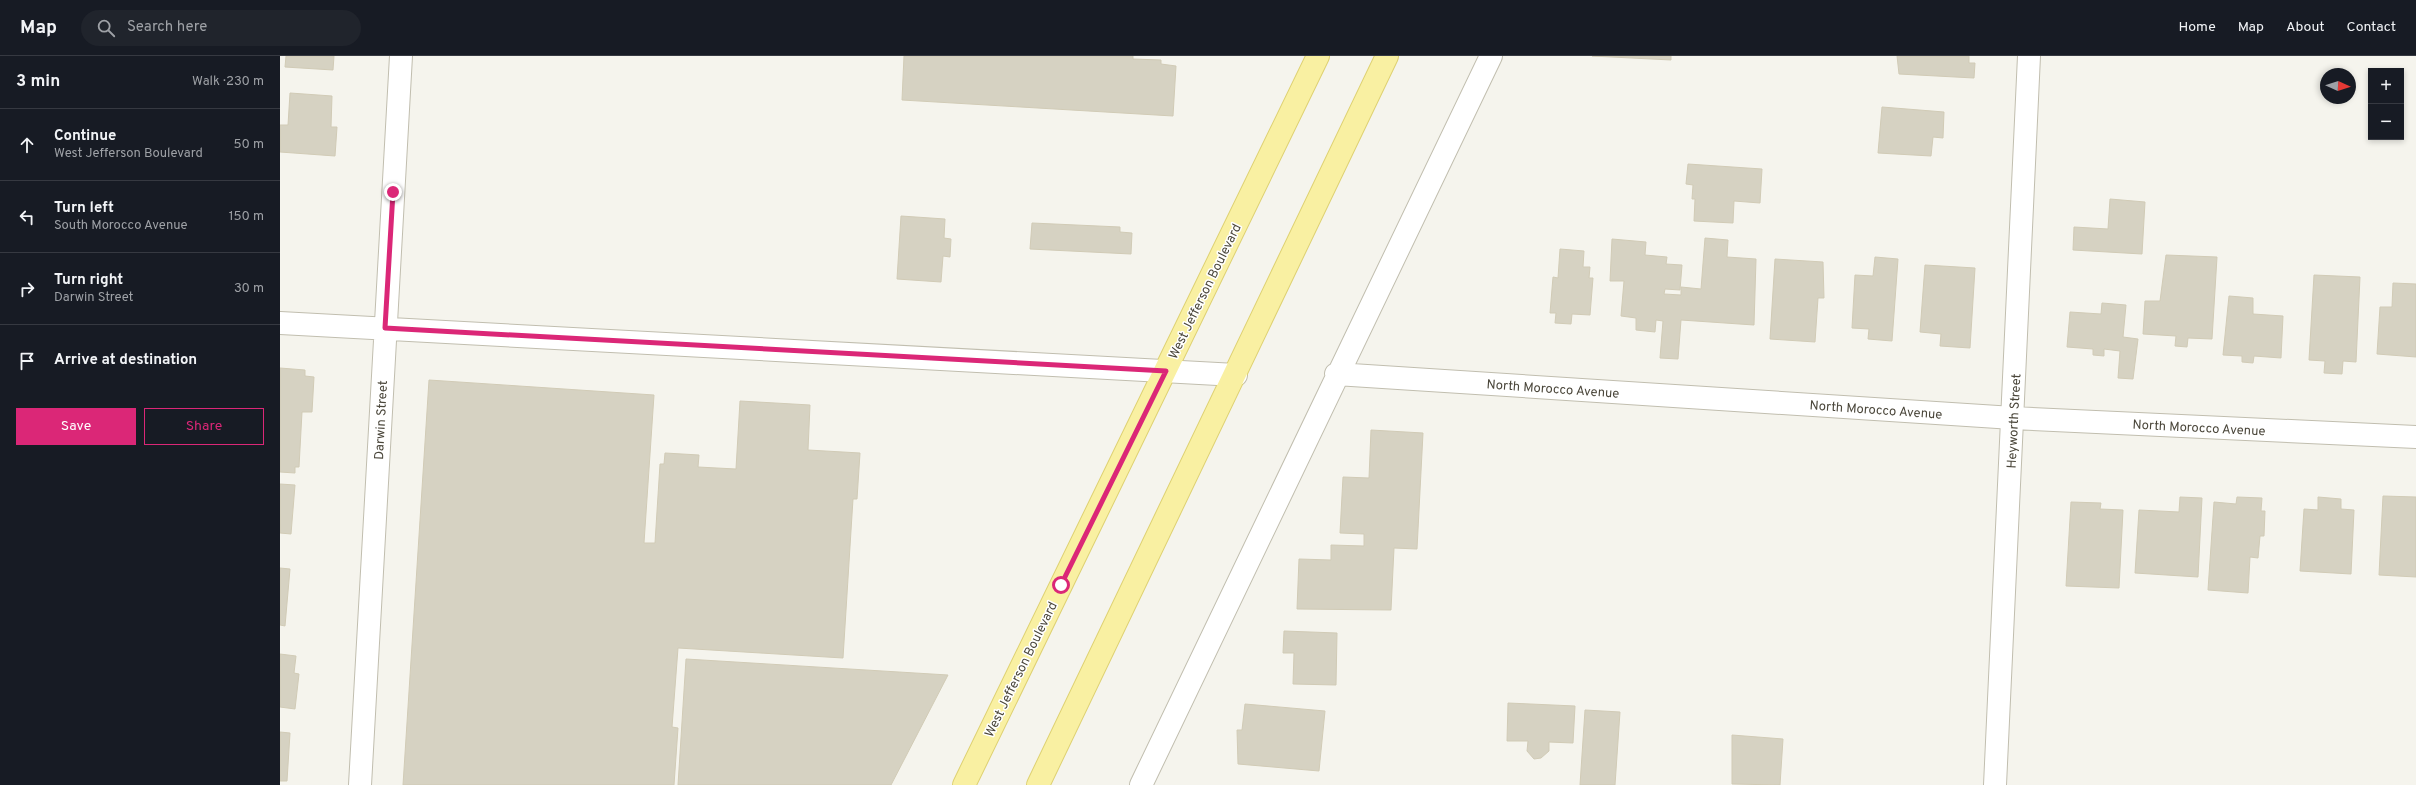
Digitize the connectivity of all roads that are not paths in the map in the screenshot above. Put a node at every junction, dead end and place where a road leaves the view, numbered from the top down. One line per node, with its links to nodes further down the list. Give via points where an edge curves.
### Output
1 (401, 56): 7 (street, Darwin Street)
2 (1318, 56): 8 (main road, West Jefferson Boulevard)
3 (1387, 56): 10 (main road)
4 (1490, 56): 9 (street)
5 (2029, 56): 11 (street, Heyworth Street)
6 (280, 323): 7 (street)
7 (385, 328): 8 (street); 13 (street, Darwin Street)
8 (1166, 371): 10 (street); 14 (main road, West Jefferson Boulevard)
9 (1336, 374): 11 (street, North Morocco Avenue); 16 (street)
10 (1236, 375): 15 (main road)
11 (2013, 418): 12 (street, North Morocco Avenue); 17 (street, Heyworth Street)
12 (2416, 437)
13 (360, 785)
14 (964, 785)
15 (1038, 785)
16 (1141, 785)
17 (1995, 785)

